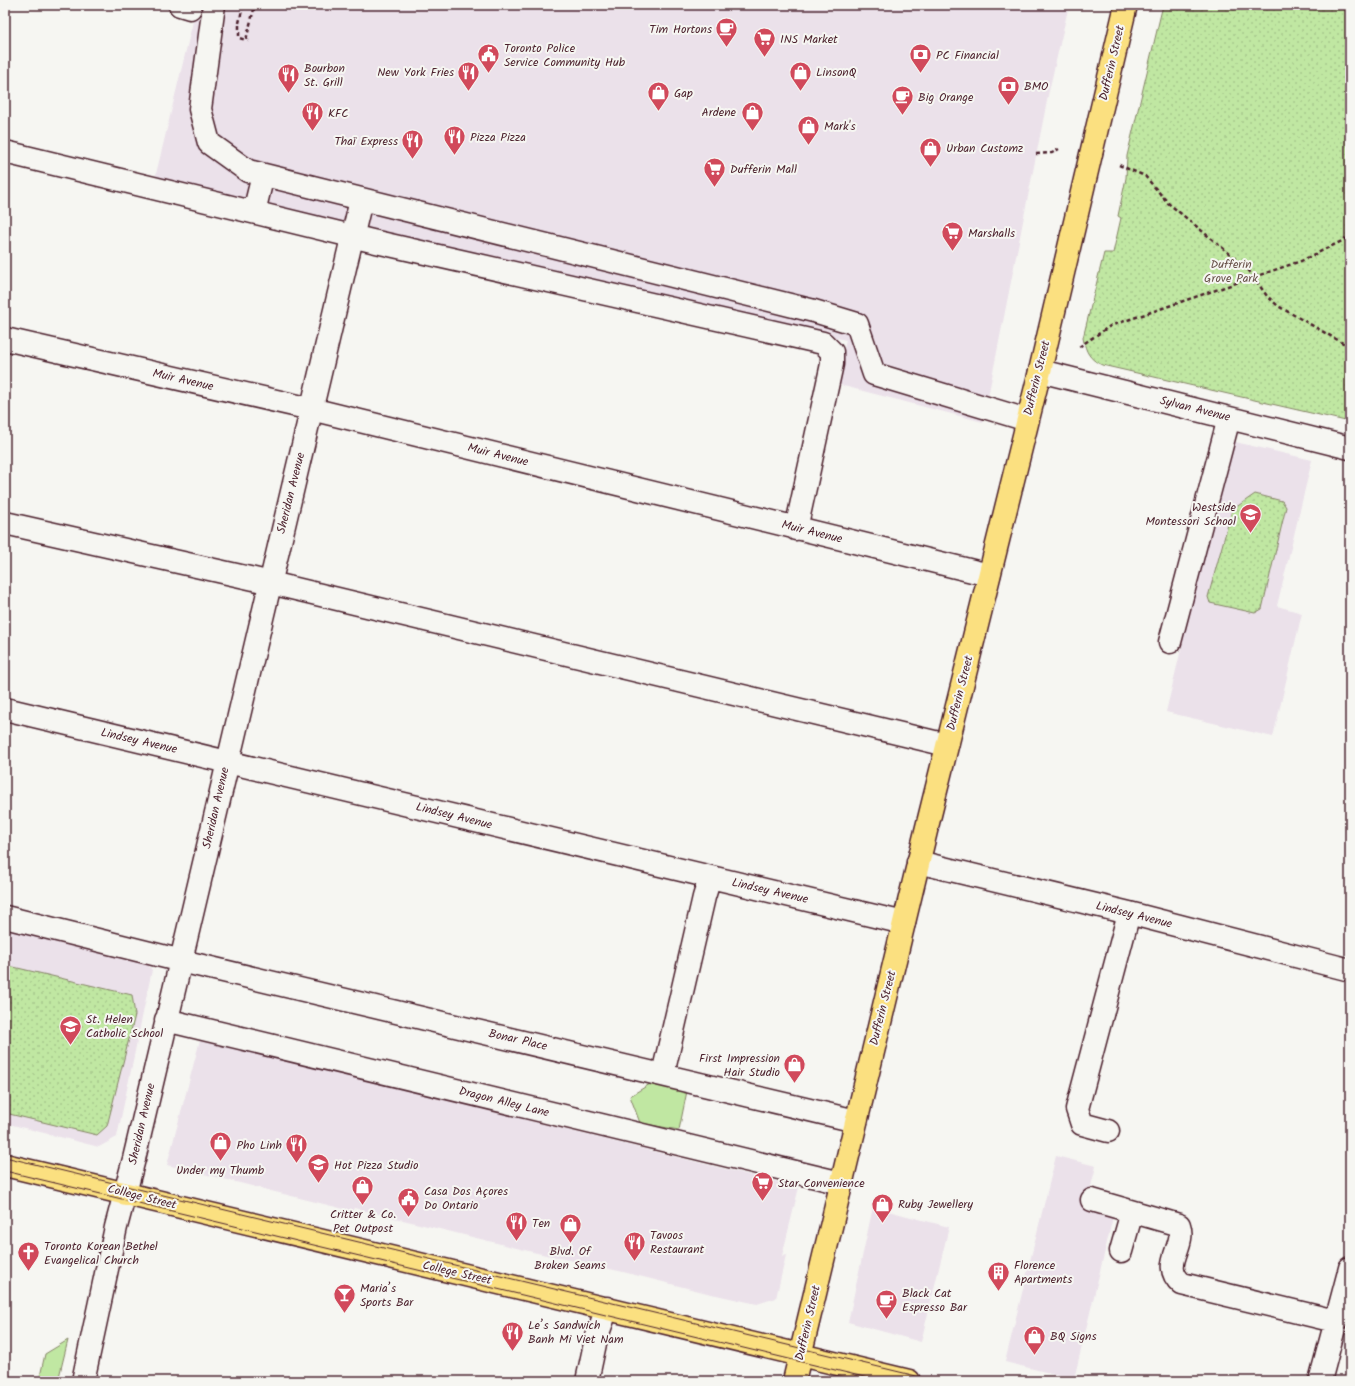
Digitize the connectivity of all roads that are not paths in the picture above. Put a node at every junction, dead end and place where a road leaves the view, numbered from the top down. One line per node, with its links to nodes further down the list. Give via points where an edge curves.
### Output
1 (214, 5): 4 (street, via 200,110 209,143 248,172)
2 (1126, 5): 9 (main road, Dufferin Street)
3 (5, 152): 6 (street)
4 (263, 175): 5 (street); 6 (street)
5 (361, 200): 7 (street, Sheridan Avenue); 12 (street, via 814,311 857,324 874,374)
6 (254, 212): 7 (street)
7 (352, 236): 10 (street, Sheridan Avenue); 15 (street, via 823,343 832,352 832,364)
8 (5, 339): 10 (street, Muir Avenue)
9 (1040, 371): 11 (street, Sylvan Avenue); 12 (main road, Dufferin Street)
10 (311, 409): 15 (street, Muir Avenue); 17 (street, Sheridan Avenue)
11 (1229, 418): 13 (street, Sylvan Avenue); 18 (street)
12 (1027, 420): 16 (main road, Dufferin Street)
13 (1350, 448)
14 (5, 523): 17 (street)
15 (796, 529): 16 (street, Muir Avenue)
16 (989, 575): 20 (main road, Dufferin Street)
17 (269, 583): 20 (street); 21 (street, Sheridan Avenue)
18 (1170, 642)
19 (5, 709): 21 (street, Lindsey Avenue)
20 (947, 746): 22 (main road, Dufferin Street)
21 (227, 762): 23 (street, Lindsey Avenue); 27 (street, Sheridan Avenue)
22 (918, 862): 24 (street, Lindsey Avenue); 26 (main road, Dufferin Street)
23 (710, 878): 26 (street, Lindsey Avenue); 30 (street)
24 (1129, 913): 28 (street, Lindsey Avenue); 32 (street, via 1077,1109 1082,1124)
25 (5, 917): 27 (street, Bonar Place)
26 (904, 923): 31 (main road, Dufferin Street)
27 (180, 960): 29 (street, Sheridan Avenue); 30 (street, Bonar Place)
28 (1350, 970)
29 (166, 1020): 34 (street, Dragon Alley Lane); 35 (street, Sheridan Avenue)
30 (663, 1074): 31 (street, Bonar Place)
31 (856, 1121): 34 (main road, Dufferin Street)
32 (1108, 1131)
33 (5, 1165): 35 (main road, College Street)
34 (842, 1183): 42 (main road, Dufferin Street)
35 (126, 1194): 40 (main road, College Street); 43 (street, Sheridan Avenue, via 116,1227)
36 (1092, 1200): 37 (street)
37 (1132, 1212): 38 (street); 41 (street, via 1179,1226 1181,1232 1172,1267 1174,1277 1182,1284)
38 (1121, 1252)
39 (1350, 1268): 41 (street)
40 (607, 1308): 42 (main road, College Street); 44 (street, via 596,1339)
41 (1335, 1321): 47 (street)
42 (800, 1354): 45 (main road, Dufferin Street); 46 (main road, College Street)
43 (83, 1381)
44 (586, 1381)
45 (794, 1381)
46 (909, 1381)
47 (1320, 1381)

